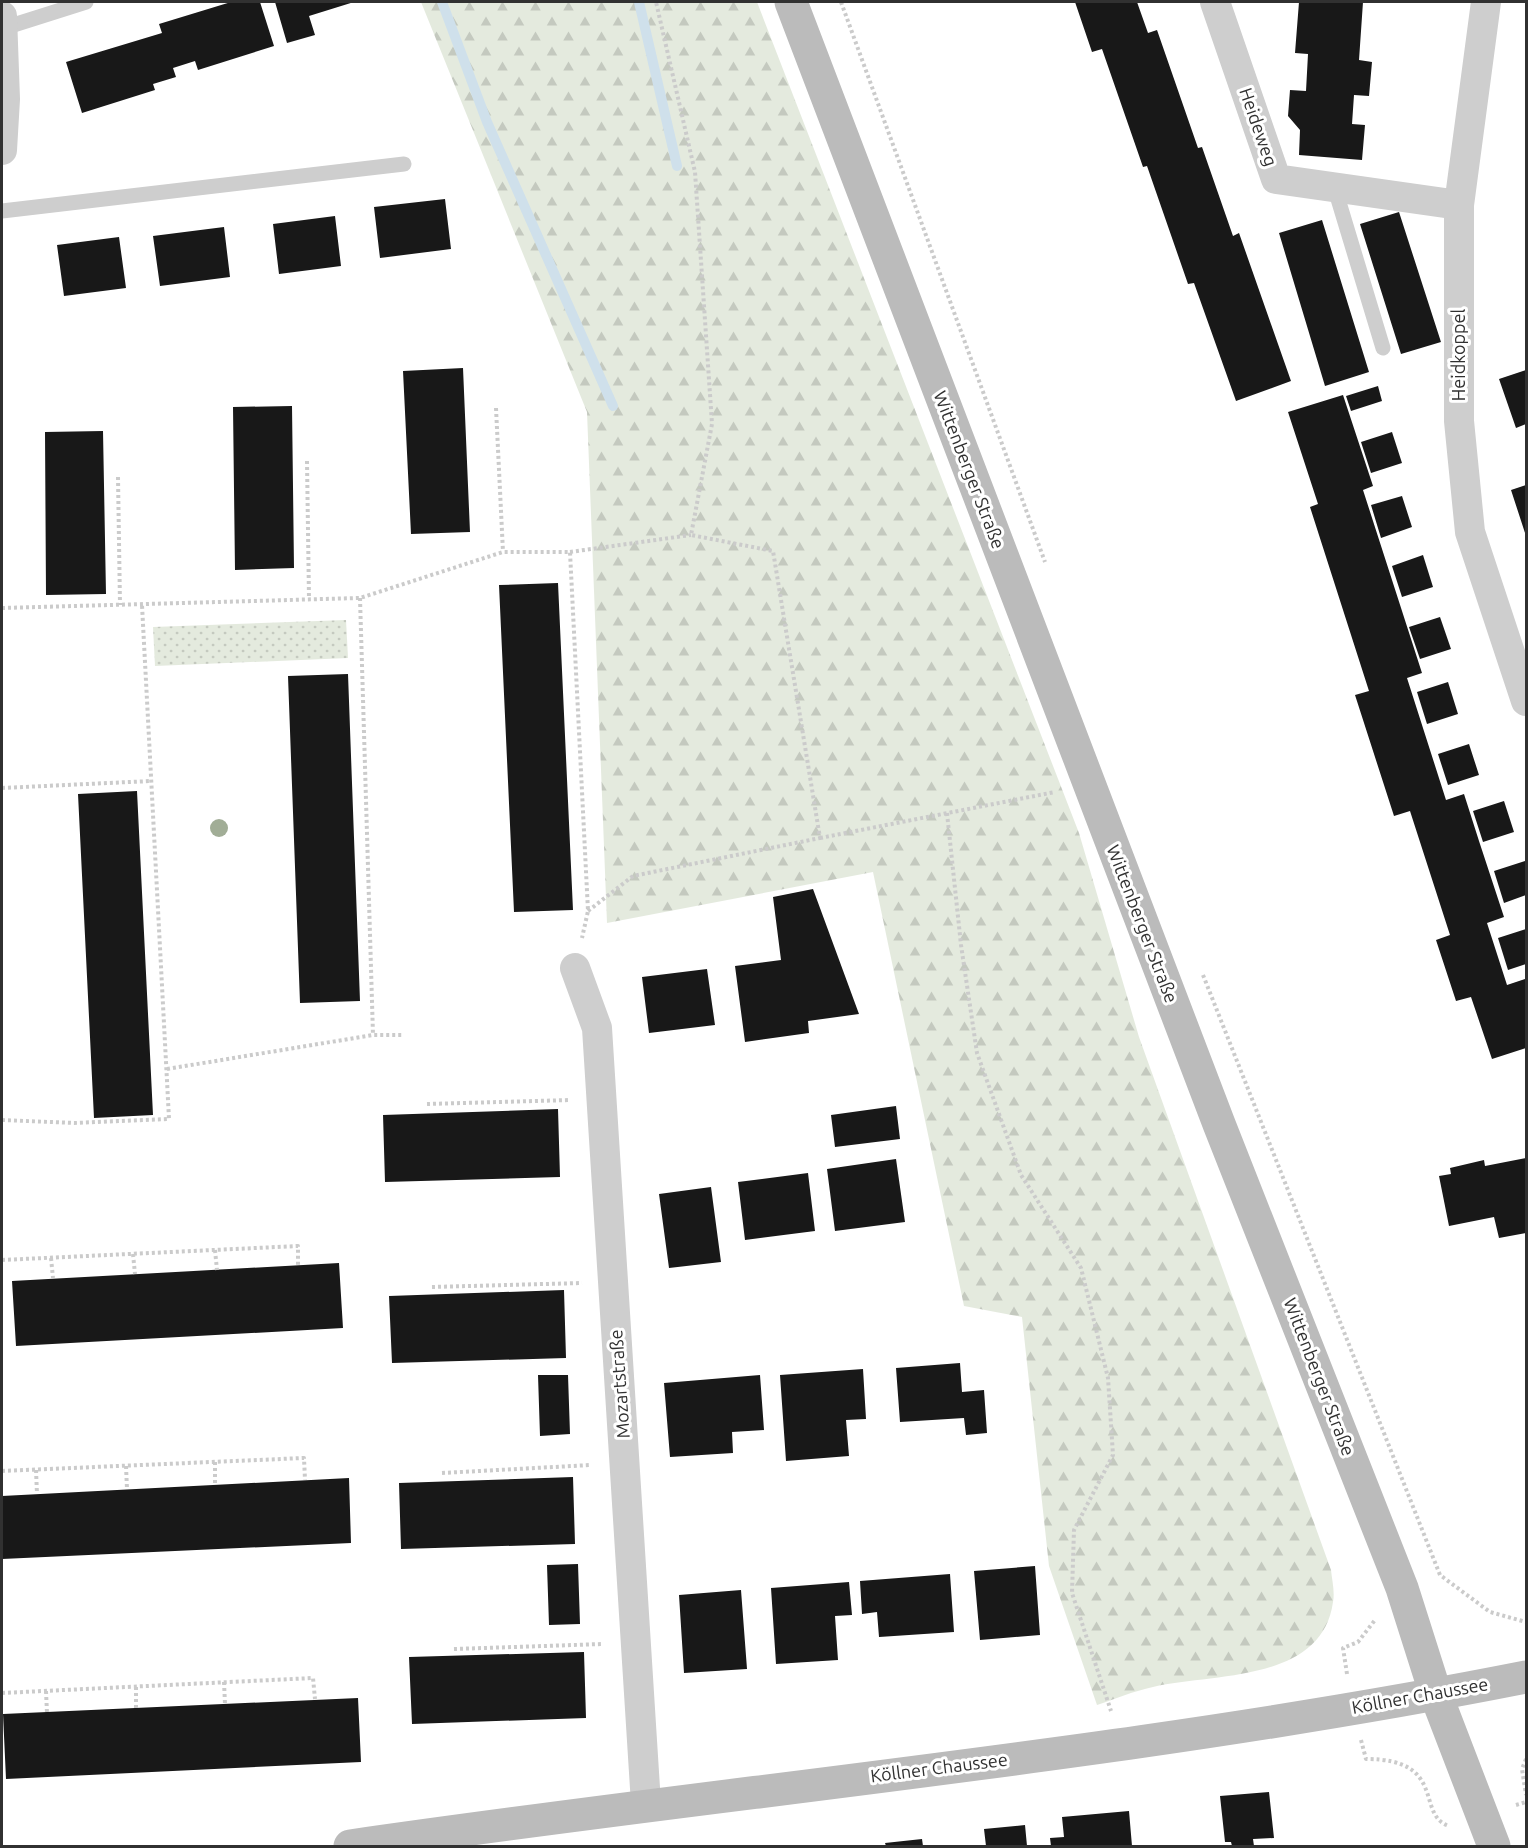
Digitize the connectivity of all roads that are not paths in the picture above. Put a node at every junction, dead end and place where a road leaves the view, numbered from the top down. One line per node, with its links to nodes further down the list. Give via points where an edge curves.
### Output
1 (86, 2): 5 (lane)
2 (791, 2): 15 (main road, Wittenberger Straße, via 1089,786 1402,1588)
3 (1215, 2): 8 (street, Heideweg, via 1276,179)
4 (1486, 2): 9 (street, Heidkoppel)
5 (3, 22): 6 (street)
6 (2, 150)
7 (404, 164): 10 (lane)
8 (1335, 189): 9 (street, Heideweg); 11 (lane)
9 (1459, 205): 12 (street, Heidkoppel, via 1459,421 1470,532)
10 (2, 211)
11 (1383, 348)
12 (1527, 701)
13 (575, 968): 16 (street, Mozartstraße, via 597,1028)
14 (1527, 1677): 15 (main road, Köllner Chaussee)
15 (1436, 1695): 16 (main road, Köllner Chaussee, via 1123,1745); 18 (main road, Wittenberger Straße)
16 (646, 1804): 17 (main road, Köllner Chaussee)
17 (350, 1846)
18 (1494, 1846)

